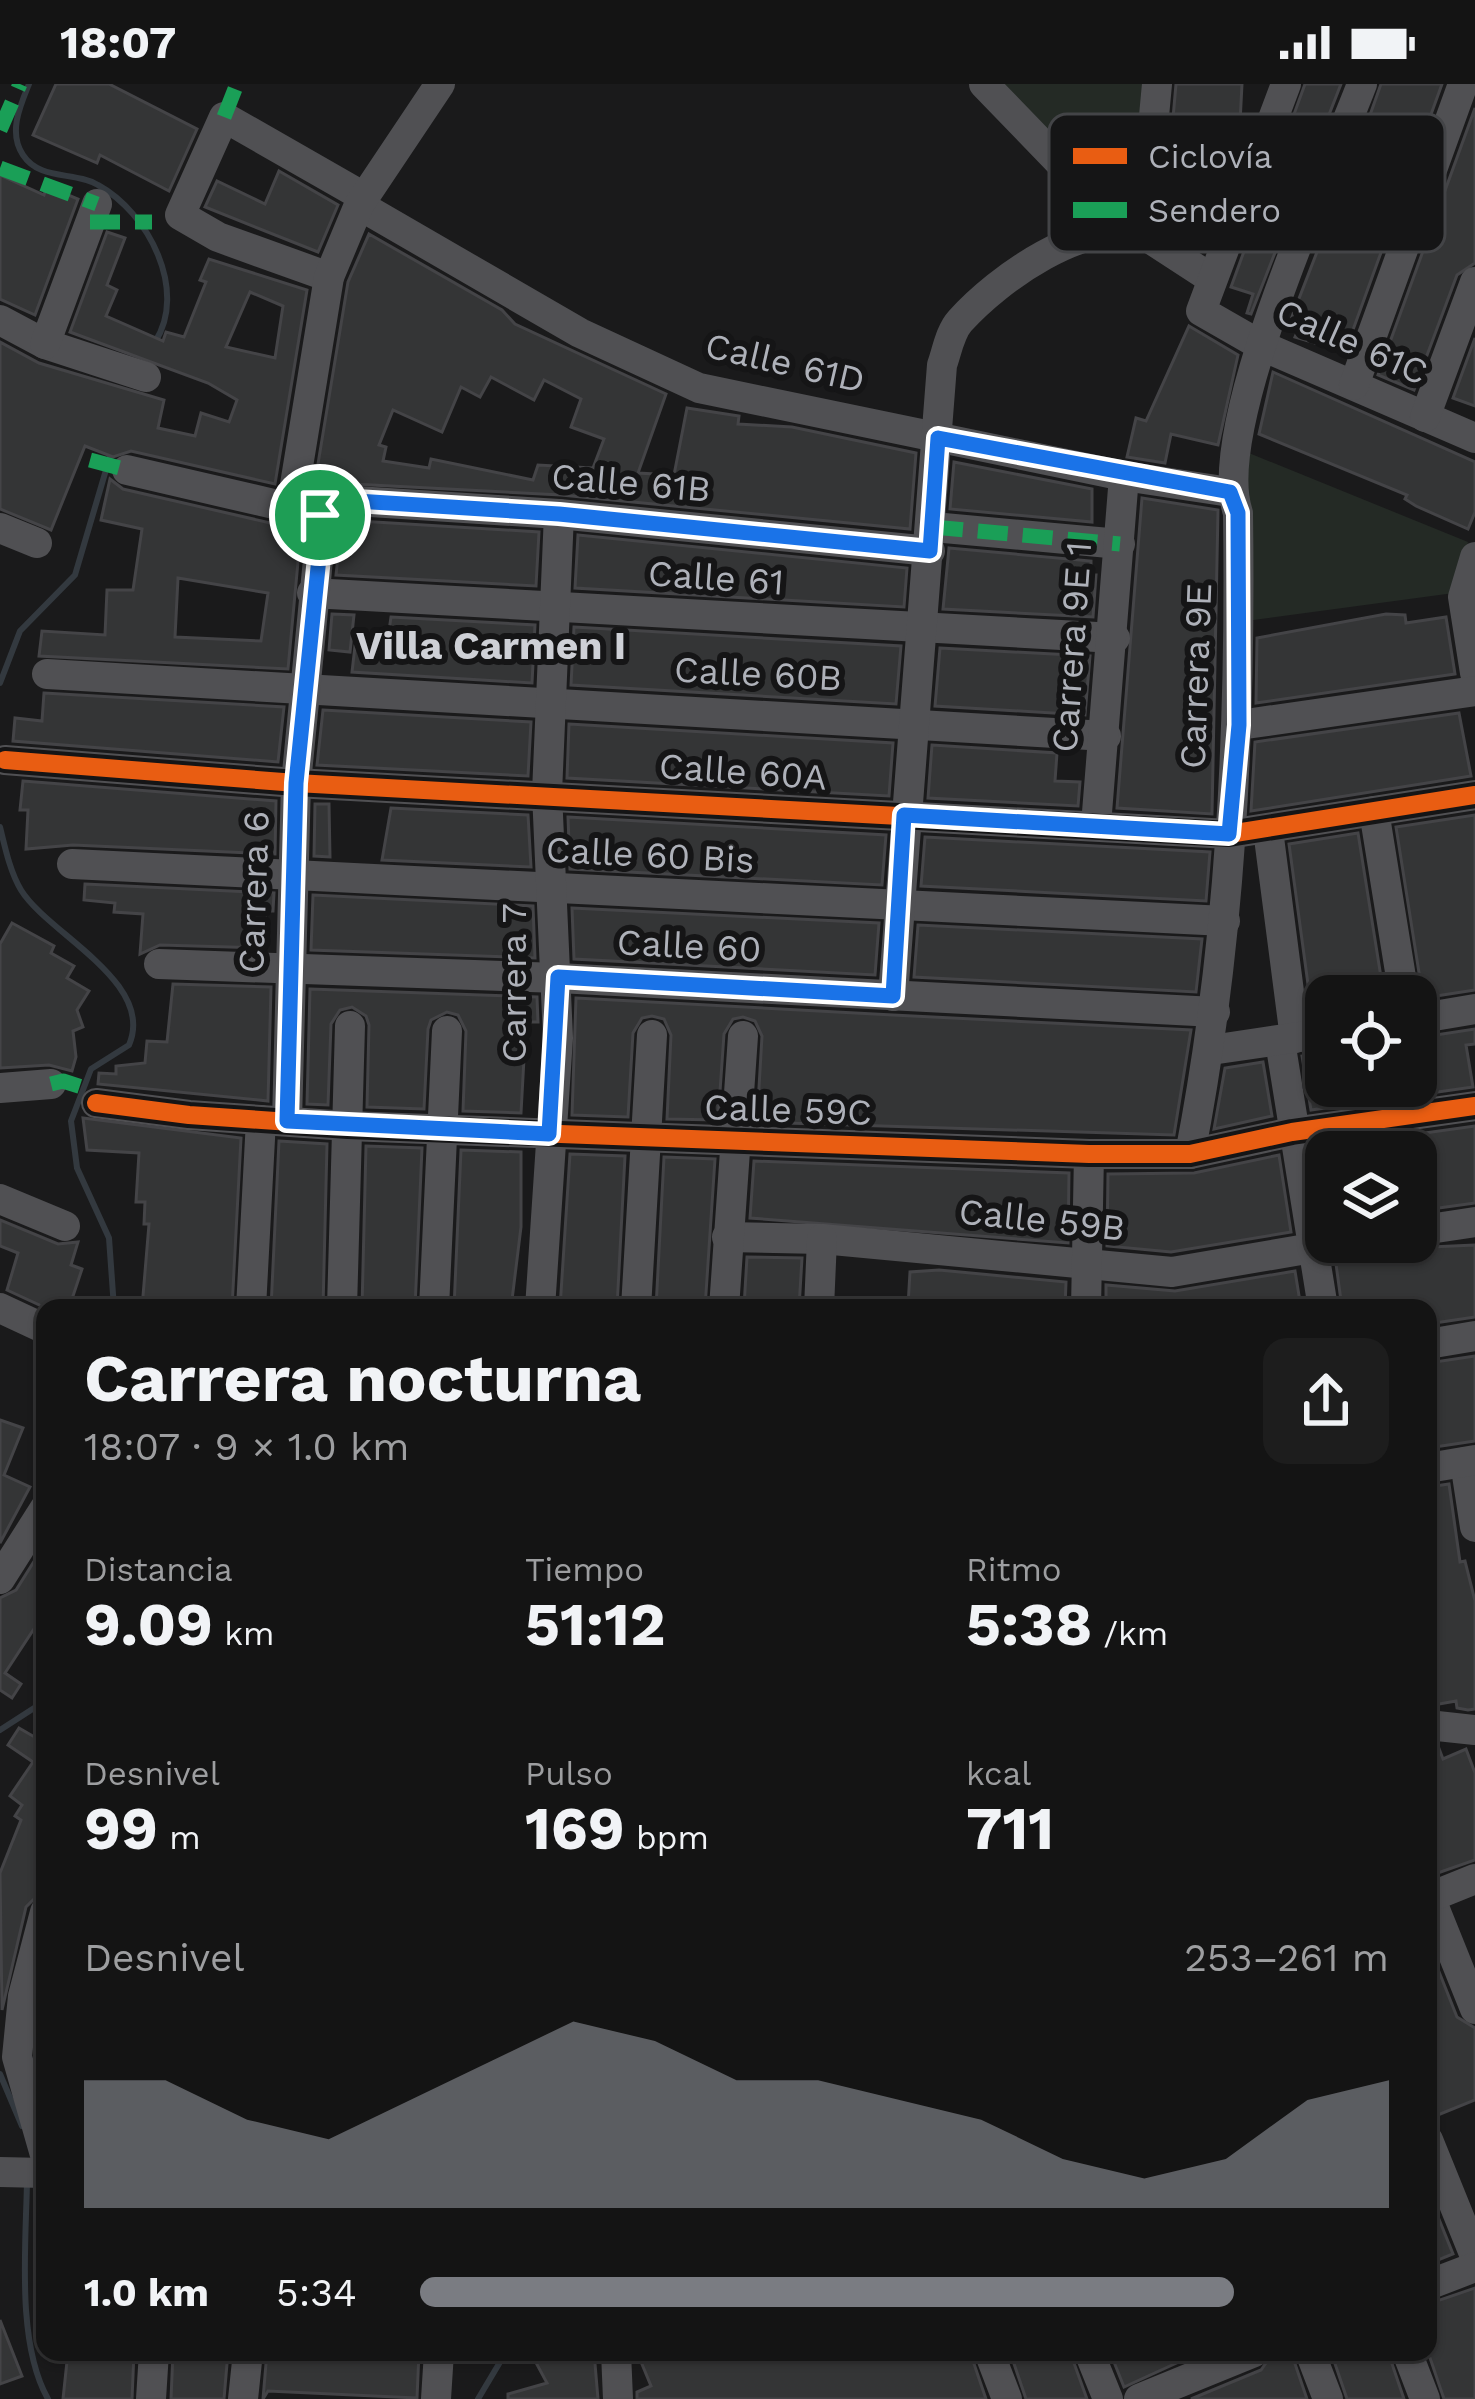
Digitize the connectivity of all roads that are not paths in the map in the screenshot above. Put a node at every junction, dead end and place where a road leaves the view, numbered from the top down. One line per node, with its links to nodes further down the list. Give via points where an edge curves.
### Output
1 (440, 84): 12 (street)
2 (984, 84): 11 (street)
3 (1157, 84): 7 (street)
4 (1286, 84): 8 (street)
5 (1362, 84): 9 (street, Carrera 9E)
6 (1463, 84): 10 (street)
7 (1154, 114)
8 (1275, 114)
9 (1351, 114)
10 (1445, 134)
11 (1049, 149)
12 (361, 201): 19 (street); 19 (street, Calle 61D, via 224,117 180,215); 28 (street, Calle 61D, via 580,333 699,388)
13 (97, 204): 23 (street)
14 (1055, 252): 28 (street, via 957,324 941,365)
15 (1167, 252): 20 (street)
16 (1222, 252): 20 (street)
17 (1298, 252): 24 (street, Carrera 9E)
18 (1402, 252): 26 (street)
19 (329, 277): 33 (street)
20 (1212, 279): 24 (street, Calle 61C, via 1201,311)
21 (1475, 282): 27 (street)
22 (0, 320): 23 (street)
23 (45, 344): 25 (street)
24 (1262, 346): 26 (street, Calle 61C); 32 (street, Carrera 9E)
25 (135, 374)
26 (1354, 385): 27 (street, Calle 61C)
27 (1425, 417): 29 (street, Calle 61C)
28 (938, 438): 31 (street, Calle 61D); 36 (street)
29 (1475, 438)
30 (127, 470): 33 (street, Calle 61B)
31 (1124, 476): 32 (street, Calle 61D); 38 (street, Carrera 9E 1)
32 (1230, 492): 50 (street, Carrera 9E, via 1238,513)
33 (312, 508): 34 (street, Calle 61B); 40 (street, Carrera 6)
34 (559, 514): 36 (street, Calle 61B); 41 (street, Carrera 7)
35 (0, 528): 37 (street)
36 (931, 539): 38 (street, Calle 61B); 42 (street)
37 (37, 543)
38 (1120, 544): 43 (street, Carrera 9E 1)
39 (1475, 557): 44 (street, via 1463,597)
40 (312, 593): 41 (street, Calle 61); 46 (street, Carrera 6)
41 (556, 607): 42 (street, Calle 61); 48 (street, Carrera 7)
42 (923, 630): 43 (street, Calle 61); 49 (street)
43 (1114, 638): 51 (street, Carrera 9E 1)
44 (1475, 673)
45 (47, 674): 46 (street, Calle 60B)
46 (304, 687): 48 (street, Calle 60B); 53 (street, Carrera 6)
47 (1475, 691): 50 (street)
48 (553, 703): 49 (street, Calle 60B); 54 (street, Carrera 7)
49 (913, 721): 51 (street, Calle 60B); 57 (street)
50 (1239, 725): 60 (street, Carrera 9E)
51 (1106, 736): 58 (street, Carrera 9E 1)
52 (5, 760): 53 (street, Calle 60A)
53 (296, 783): 54 (street, Calle 60A); 62 (street, Carrera 6)
54 (547, 793): 57 (street, Calle 60A); 63 (street, Carrera 7)
55 (1475, 795): 56 (street, Calle 60A)
56 (1374, 811): 59 (street, Calle 60A); 68 (street)
57 (904, 815): 58 (street, Calle 60A); 64 (street)
58 (1096, 825): 60 (street, Calle 60A)
59 (1268, 830): 60 (street, Calle 60A); 78 (street)
60 (1229, 834): 65 (street, Carrera 9E)
61 (72, 864): 62 (street, Calle 60 Bis)
62 (293, 872): 63 (street, Calle 60 Bis); 67 (street, Carrera 6)
63 (554, 889): 64 (street, Calle 60 Bis); 69 (street, Carrera 7)
64 (898, 906): 65 (street, Calle 60 Bis); 70 (street)
65 (1225, 921): 72 (street, Carrera 9E)
66 (159, 964): 67 (street, Calle 60)
67 (291, 970): 69 (street, Calle 60); 84 (street, Carrera 6)
68 (1400, 975)
69 (558, 977): 70 (street, Calle 60); 88 (street, Carrera 7)
70 (893, 996): 72 (street, Calle 60)
71 (1475, 1009): 73 (street)
72 (1215, 1012): 79 (street, Carrera 9E)
73 (1437, 1015)
74 (350, 1026): 85 (street)
75 (447, 1031): 86 (street)
76 (652, 1035): 89 (street)
77 (743, 1036): 90 (street)
78 (1300, 1037): 79 (street); 87 (street)
79 (1210, 1050): 92 (street, Carrera 9E)
80 (51, 1084): 81 (street)
81 (0, 1088)
82 (95, 1103): 84 (street, Calle 59C)
83 (1475, 1106): 87 (street, Calle 59C)
84 (274, 1121): 85 (street, Calle 59C); 103 (street, Carrera 6)
85 (348, 1126): 86 (street, Calle 59C); 104 (street)
86 (442, 1129): 88 (street, Calle 59C); 105 (street)
87 (1292, 1132): 92 (street, Calle 59C); 94 (street)
88 (549, 1134): 89 (street, Calle 59C); 106 (street, Carrera 7)
89 (648, 1140): 90 (street, Calle 59C); 107 (street)
90 (733, 1140): 91 (street, Calle 59C); 98 (street)
91 (1089, 1154): 92 (street, Calle 59C); 102 (street)
92 (1190, 1154)
93 (0, 1199): 96 (street)
94 (1305, 1203)
95 (1475, 1222): 97 (street)
96 (65, 1226)
97 (1437, 1228)
98 (727, 1237): 99 (street, Calle 59B); 108 (street)
99 (822, 1239): 102 (street, Calle 59B); 109 (street)
100 (1305, 1248): 102 (street, Calle 59B, via 1172,1272)
101 (1315, 1263): 111 (street)
102 (1087, 1266): 110 (street)
103 (252, 1299)
104 (342, 1299)
105 (434, 1299)
106 (540, 1299)
107 (638, 1299)
108 (724, 1299)
109 (819, 1299)
110 (1086, 1299)
111 (1321, 1299)
112 (0, 1308): 113 (street)
113 (36, 1325)
114 (1475, 1336): 115 (street)
115 (1437, 1342)
116 (1470, 1461): 117 (street); 119 (street)
117 (1437, 1466)
118 (36, 1522): 120 (street)
119 (1475, 1528)
120 (0, 1579)
121 (1437, 1728): 122 (street)
122 (1472, 1738)
123 (1475, 1879): 124 (street)
124 (1437, 1893)
125 (1437, 1916): 127 (street)
126 (36, 1946): 129 (street, via 17,2057)
127 (1475, 2009)
128 (1437, 2162): 130 (street)
129 (28, 2169)
130 (1475, 2256)
131 (1475, 2267): 132 (street)
132 (1437, 2282)
133 (154, 2361): 142 (street)
134 (247, 2361): 143 (street)
135 (438, 2361): 144 (street)
136 (616, 2361): 145 (street)
137 (992, 2361): 146 (street)
138 (1093, 2361): 147 (street)
139 (1313, 2361): 149 (street)
140 (1410, 2361): 150 (street)
141 (1210, 2374): 148 (street)
142 (152, 2399)
143 (243, 2399)
144 (436, 2399)
145 (618, 2399)
146 (1007, 2399)
147 (1108, 2399)
148 (1139, 2399)
149 (1328, 2399)
150 (1425, 2399)

